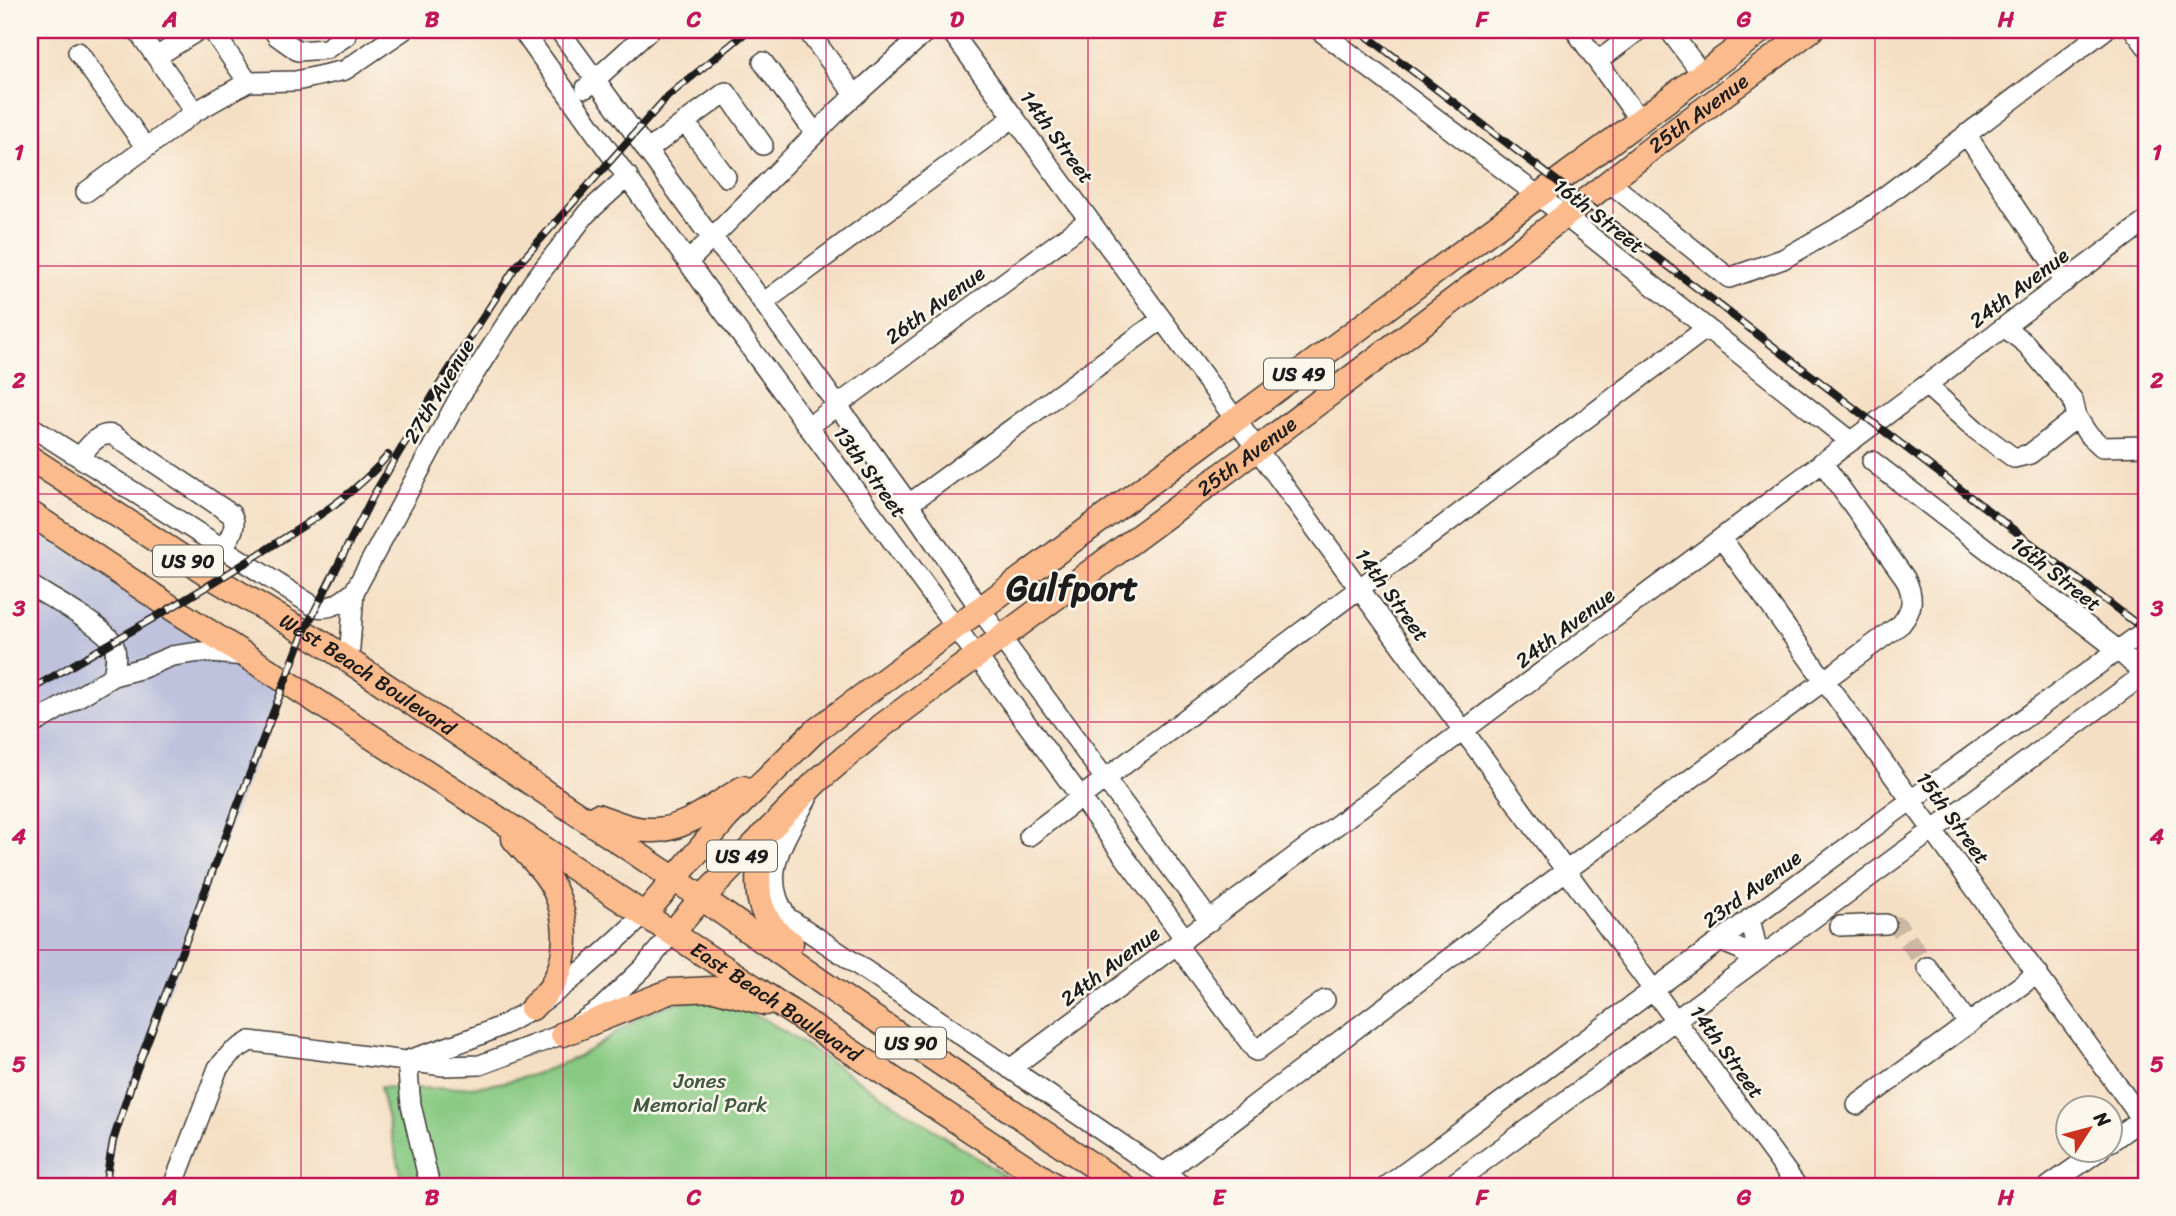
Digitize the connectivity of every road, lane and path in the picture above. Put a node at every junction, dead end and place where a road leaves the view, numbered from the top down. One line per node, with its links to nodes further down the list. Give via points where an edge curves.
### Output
1 (137, 30): 23 (street)
2 (199, 30): 23 (street)
3 (212, 30): 28 (street)
4 (273, 30): 20 (street, via 298,51 326,48)
5 (404, 30): 28 (street, via 345,70 296,81)
6 (522, 30): 30 (street, 13th Street)
7 (559, 30): 27 (street, 13th Street)
8 (650, 30): 27 (street)
9 (807, 30): 29 (street)
10 (928, 30): 29 (street)
11 (950, 30): 32 (street, 14th Street)
12 (1319, 30): 44 (street, 16th Street)
13 (1576, 30): 24 (street)
14 (1639, 30): 24 (street)
15 (1669, 30): 26 (street)
16 (1762, 30): 26 (main road, 25th Avenue / US 49)
17 (1811, 30): 42 (main road, 25th Avenue / US 49)
18 (2105, 30): 36 (street)
19 (2134, 30): 21 (street)
20 (346, 36)
21 (2146, 46)
22 (78, 52): 38 (street)
23 (156, 57): 31 (street)
24 (1598, 61): 33 (street)
25 (763, 62): 35 (street)
26 (1702, 74): 33 (main road, 25th Avenue / US 49)
27 (596, 81): 30 (street); 39 (street, 13th Street)
28 (248, 82): 31 (street)
29 (855, 95): 35 (street)
30 (572, 98): 40 (street, 13th Street)
31 (195, 113): 38 (street)
32 (1014, 117): 46 (street, 14th Street); 51 (street)
33 (1640, 121): 44 (main road, 25th Avenue / US 49)
34 (685, 122): 37 (street, via 726,92); 39 (street); 41 (street)
35 (815, 133): 48 (street)
36 (1966, 134): 42 (street, via 1860,215 1783,259 1729,278); 50 (street)
37 (763, 145)
38 (146, 148): 43 (street)
39 (647, 151): 48 (street, 13th Street)
40 (628, 176): 49 (street, 13th Street); 74 (street, 27th Avenue, via 587,213 533,282 460,396)
41 (726, 177)
42 (1609, 182): 45 (main road, 25th Avenue / US 49)
43 (86, 192)
44 (1537, 196): 45 (street, 16th Street); 58 (main road, 25th Avenue / US 49)
45 (1565, 216): 54 (street, 16th Street); 63 (main road, 25th Avenue / US 49)
46 (1089, 220): 52 (street, 14th Street); 56 (street, 26th Avenue)
47 (2146, 222): 50 (street, 24th Avenue)
48 (712, 238): 49 (street); 51 (street, 13th Street)
49 (689, 261): 60 (street, 13th Street)
50 (2065, 282): 53 (street, 24th Avenue)
51 (763, 303): 56 (street, 13th Street)
52 (1162, 319): 58 (street, 14th Street); 68 (street)
53 (2004, 327): 55 (street, 24th Avenue); 57 (street, via 2026,344 2073,400)
54 (1707, 328): 61 (street, 16th Street); 73 (street)
55 (1926, 385): 57 (street, via 2014,458 2030,454); 61 (street, 24th Avenue)
56 (838, 405): 60 (street, 26th Avenue); 68 (street, 13th Street)
57 (2077, 417): 62 (street, via 2102,447)
58 (1236, 421): 63 (street, 14th Street); 75 (main road, 25th Avenue / US 49)
59 (30, 426): 64 (street)
60 (808, 426): 76 (street, 13th Street)
61 (1850, 441): 67 (street, 24th Avenue)
62 (2146, 446)
63 (1257, 449): 73 (street, 14th Street); 78 (main road, 25th Avenue / US 49)
64 (79, 457): 71 (street); 71 (street, via 102,435 113,435 231,514 235,527)
65 (30, 458): 82 (main road, West Beach Boulevard / US 90)
66 (1872, 461): 79 (street, 16th Street)
67 (1822, 462): 70 (street, 24th Avenue); 85 (street, via 1912,592 1912,606 1901,624)
68 (909, 505): 75 (street, 13th Street)
69 (30, 513): 81 (main road, US 90)
70 (1722, 539): 85 (street, 15th Street); 87 (street, 24th Avenue)
71 (223, 549): 74 (street, via 315,607 326,609)
72 (30, 585): 84 (street, via 112,642 116,655)
73 (1358, 588): 87 (street, 14th Street); 89 (street)
74 (354, 592): 82 (street, 27th Avenue)
75 (980, 609): 76 (main road, 25th Avenue / US 49); 78 (street, 13th Street)
76 (957, 626): 80 (street, 13th Street); 88 (main road, 25th Avenue / US 49, via 814,732)
77 (2146, 630): 79 (street, 23rd Avenue)
78 (1001, 638): 80 (main road, 25th Avenue / US 49); 89 (street, 13th Street)
79 (2118, 650): 83 (street, 16th Street); 92 (street, 23rd Avenue)
80 (977, 655): 90 (main road, 25th Avenue / US 49); 91 (street, 13th Street)
81 (247, 656): 84 (street, via 200,652 172,656); 94 (main road, US 90)
82 (349, 661): 93 (main road, West Beach Boulevard / US 90)
83 (2145, 674): 95 (street)
84 (113, 676): 86 (street)
85 (1824, 680): 92 (street, 15th Street); 98 (street)
86 (30, 726)
87 (1464, 732): 98 (street, 14th Street); 103 (street, 24th Avenue)
88 (774, 770): 93 (main road, via 665,830 624,826); 99 (main road, US 49, via 727,817)
89 (1105, 779): 91 (street); 103 (street, 13th Street)
90 (816, 782): 96 (main road, US 49); 120 (street, via 775,864 777,902 787,917)
91 (1081, 797): 97 (street); 108 (street, 13th Street)
92 (1912, 800): 95 (street, 15th Street); 102 (street, 23rd Avenue)
93 (562, 804): 99 (main road, West Beach Boulevard / US 90)
94 (493, 815): 101 (main road, US 90); 114 (main road, via 548,877 565,922 561,964 552,986)
95 (1933, 828): 109 (street); 111 (street, 15th Street)
96 (762, 835): 100 (main road, US 49); 126 (main road, via 759,894 769,925 1084,1146)
97 (1029, 836)
98 (1566, 871): 112 (street, 14th Street); 125 (street)
99 (676, 880): 100 (main road, West Beach Boulevard / US 90); 101 (main road, US 49)
100 (702, 898): 106 (main road, US 49); 126 (main road, East Beach Boulevard / US 90)
101 (644, 915): 106 (main road, US 90); 114 (street)
102 (1750, 918): 107 (street, 23rd Avenue); 109 (street)
103 (1210, 921): 108 (street, 24th Avenue)
104 (1886, 923): 105 (street)
105 (1840, 926)
106 (672, 933): 115 (main road, East Beach Boulevard / US 90); 118 (street, via 599,1010)
107 (1720, 941): 109 (street); 112 (street, 23rd Avenue)
108 (1181, 942): 113 (street, 13th Street, via 1256,1051); 120 (street, 24th Avenue)
109 (1755, 961): 116 (street)
110 (1927, 967): 117 (street)
111 (2038, 973): 117 (street); 122 (street, 15th Street)
112 (1653, 990): 116 (street, 14th Street); 131 (street, 23rd Avenue)
113 (1325, 1000)
114 (532, 1008): 119 (street, via 465,1041)
115 (786, 1009): 118 (main road, via 714,989 686,989 659,995); 129 (main road, East Beach Boulevard / US 90)
116 (1675, 1020): 132 (street); 133 (street, 14th Street)
117 (1969, 1024): 121 (street)
118 (563, 1034): 119 (street, via 480,1065)
119 (407, 1061): 127 (street, via 250,1041 218,1068); 128 (street, via 411,1105)
120 (1010, 1069): 125 (street)
121 (1857, 1105)
122 (2145, 1120): 123 (street)
123 (2124, 1133)
124 (2080, 1164): 134 (street)
125 (1164, 1174): 130 (street)
126 (1119, 1184)
127 (173, 1186)
128 (430, 1186)
129 (1055, 1186)
130 (1183, 1186)
131 (1387, 1186)
132 (1450, 1186)
133 (1797, 1186)
134 (2049, 1186)

